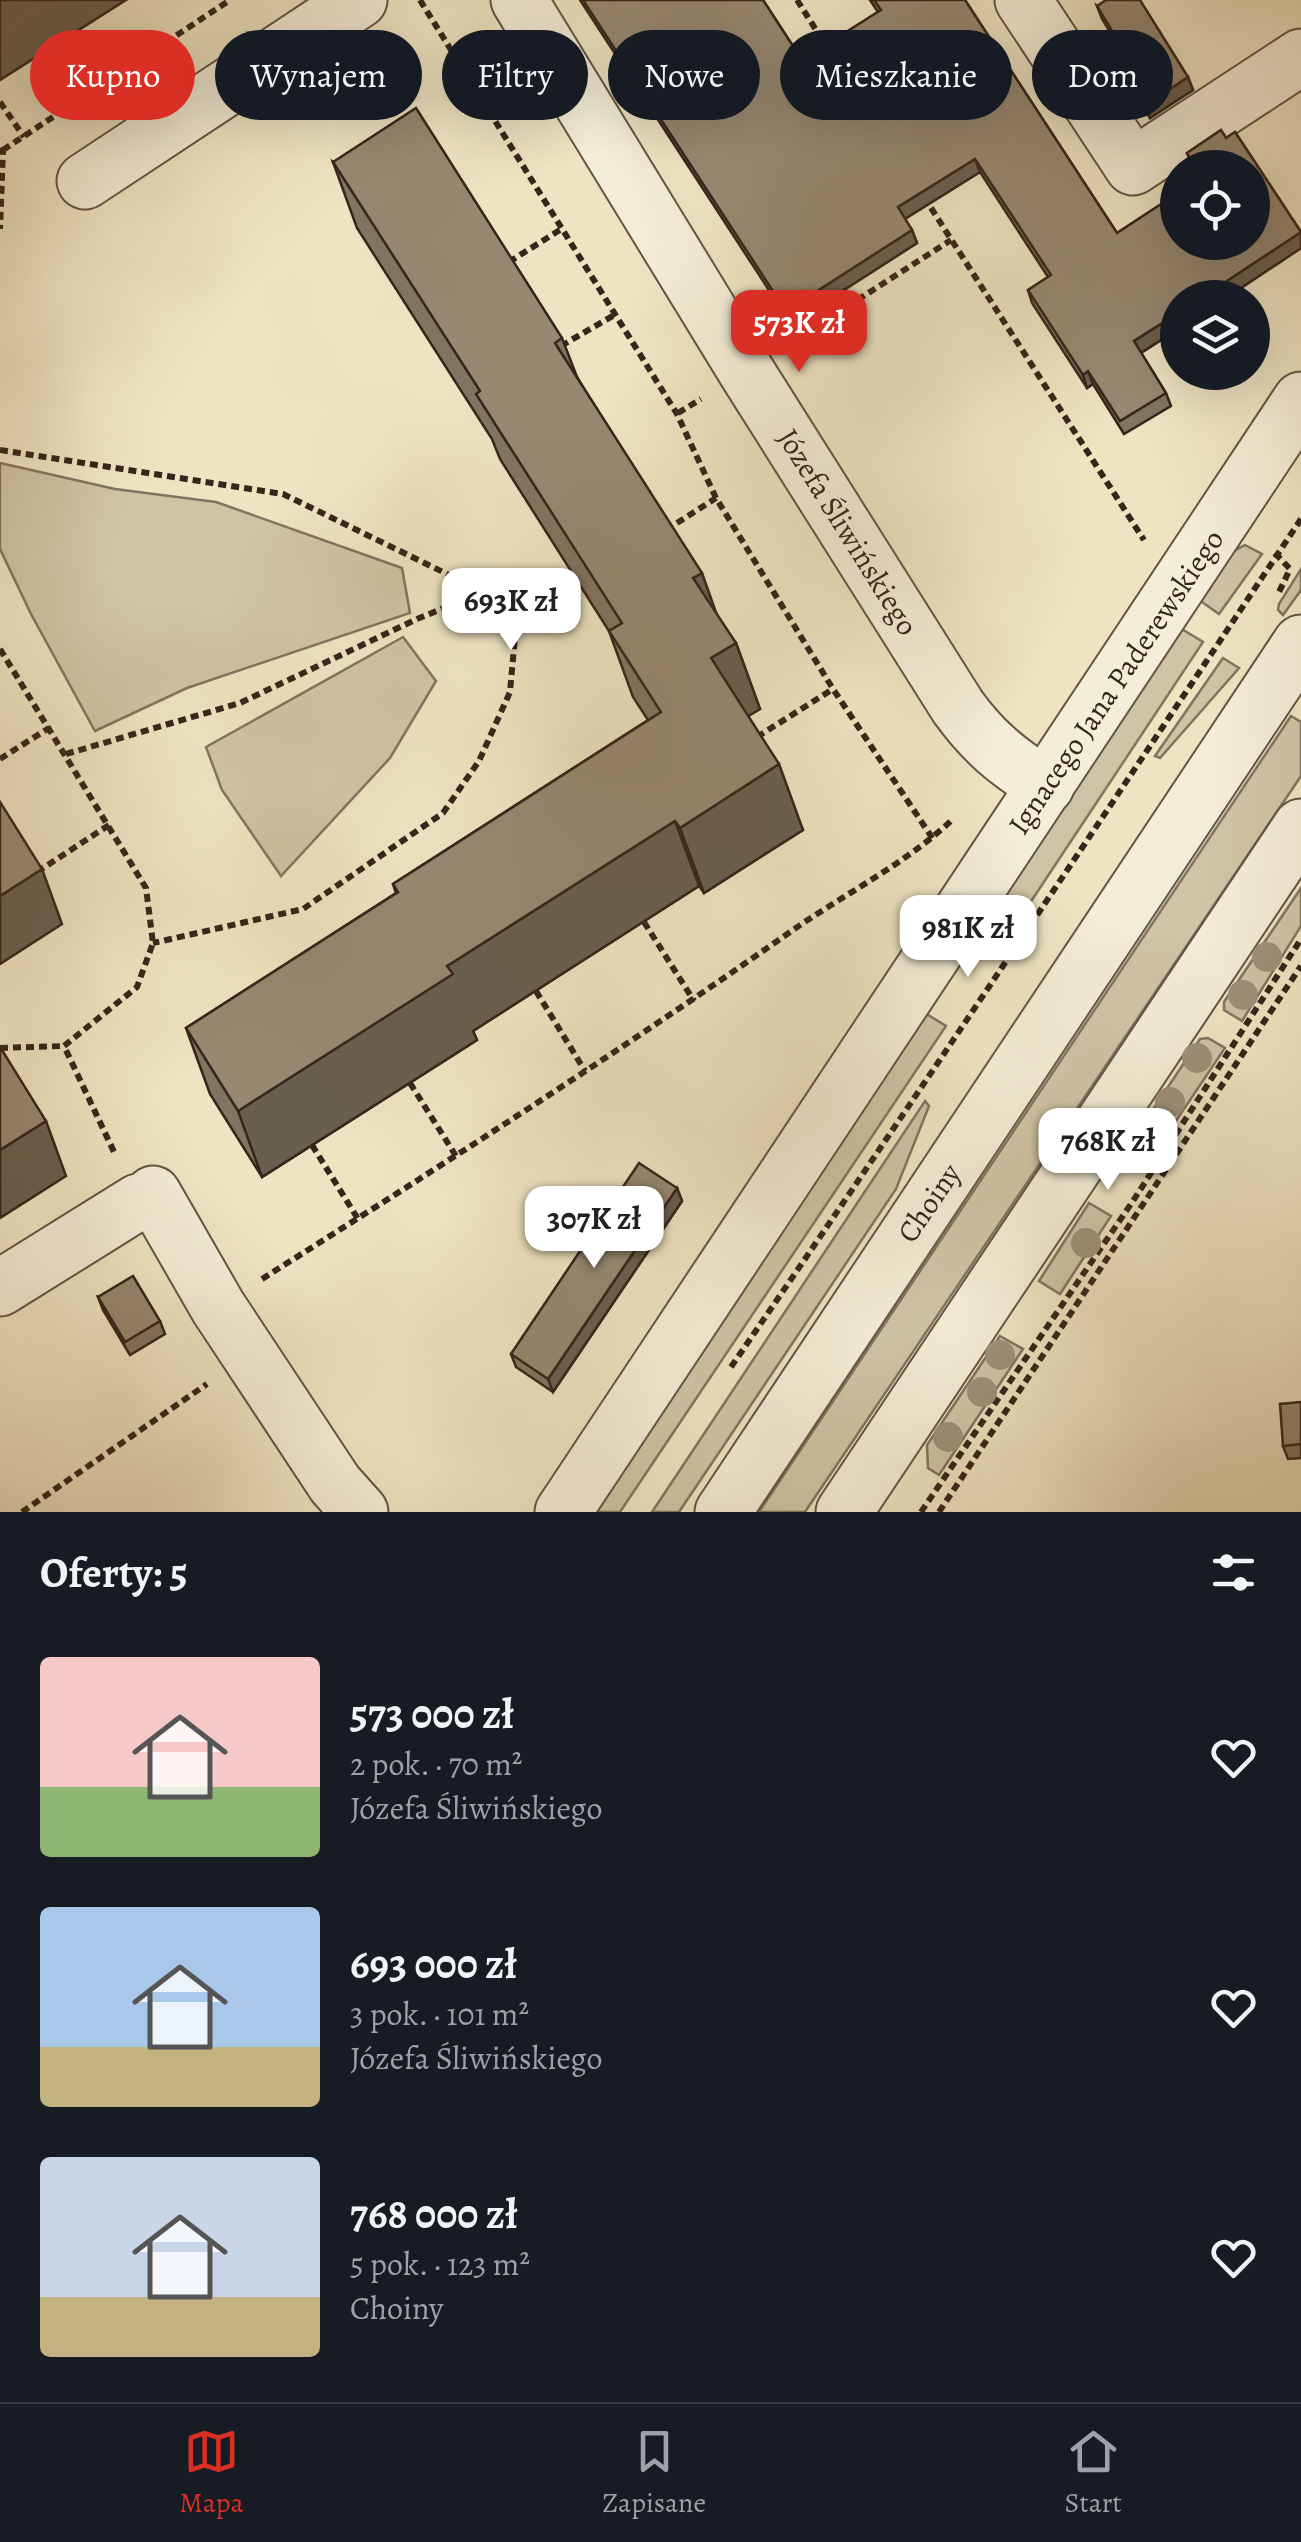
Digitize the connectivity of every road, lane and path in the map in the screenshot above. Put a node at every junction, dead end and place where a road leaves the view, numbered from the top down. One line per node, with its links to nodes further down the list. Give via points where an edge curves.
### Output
1 (230, 0): 10 (path)
2 (359, 0): 12 (street)
3 (420, 0): 14 (path)
4 (519, 0): 20 (street, Józefa Śliwińskiego)
5 (796, 0): 7 (path)
6 (1024, 0): 8 (street, via 1133,167)
7 (816, 30)
8 (1301, 58)
9 (0, 102): 10 (path)
10 (24, 137): 11 (path)
11 (2, 151): 15 (path)
12 (85, 180)
13 (920, 192): 16 (path)
14 (563, 228): 17 (path); 18 (path)
15 (0, 229)
16 (952, 240): 20 (path); 28 (path)
17 (500, 268)
18 (616, 314): 19 (path); 22 (path)
19 (553, 352)
20 (746, 371): 22 (path); 40 (street, Józefa Śliwińskiego, via 958,707 982,739)
21 (1301, 400): 25 (street, Ignacego Jana Paderewskiego)
22 (678, 414): 24 (path)
23 (0, 450): 31 (path, via 282,494)
24 (716, 498): 27 (path); 35 (path)
25 (1226, 516): 29 (path); 40 (street, Ignacego Jana Paderewskiego)
26 (1301, 518): 29 (path)
27 (659, 534)
28 (1146, 544)
29 (1277, 554): 32 (path, via 1289,576); 62 (path)
30 (580, 585): 33 (path)
31 (484, 592): 33 (path); 38 (path, via 240,703)
32 (1286, 625): 67 (street, Choiny)
33 (516, 626): 48 (path, via 510,692 480,762 442,813 303,910)
34 (0, 649): 36 (path)
35 (833, 689): 37 (path); 43 (path)
36 (49, 728): 38 (path); 39 (path)
37 (747, 743)
38 (66, 754): 41 (path)
39 (0, 758)
40 (1028, 774): 43 (path); 66 (street, Ignacego Jana Paderewskiego)
41 (109, 825): 45 (path); 48 (path, via 146,888)
42 (1301, 827): 68 (street)
43 (932, 838): 44 (path); 51 (path)
44 (940, 850)
45 (31, 875)
46 (644, 922): 51 (path)
47 (1301, 940): 69 (path)
48 (153, 943): 52 (path, via 137,987)
49 (1301, 966): 70 (path)
50 (536, 992): 54 (path)
51 (694, 1001): 54 (path)
52 (64, 1046): 53 (path); 58 (path)
53 (0, 1048)
54 (585, 1071): 57 (path)
55 (410, 1083): 57 (path)
56 (312, 1145): 59 (path)
57 (456, 1156): 59 (path)
58 (146, 1198): 60 (street); 61 (street)
59 (358, 1218): 61 (path)
60 (0, 1288)
61 (218, 1307): 65 (street, via 334,1484)
62 (730, 1368)
63 (217, 1378): 64 (path)
64 (22, 1512)
65 (360, 1512)
66 (563, 1512)
67 (723, 1512)
68 (844, 1512)
69 (921, 1512)
70 (940, 1512)

